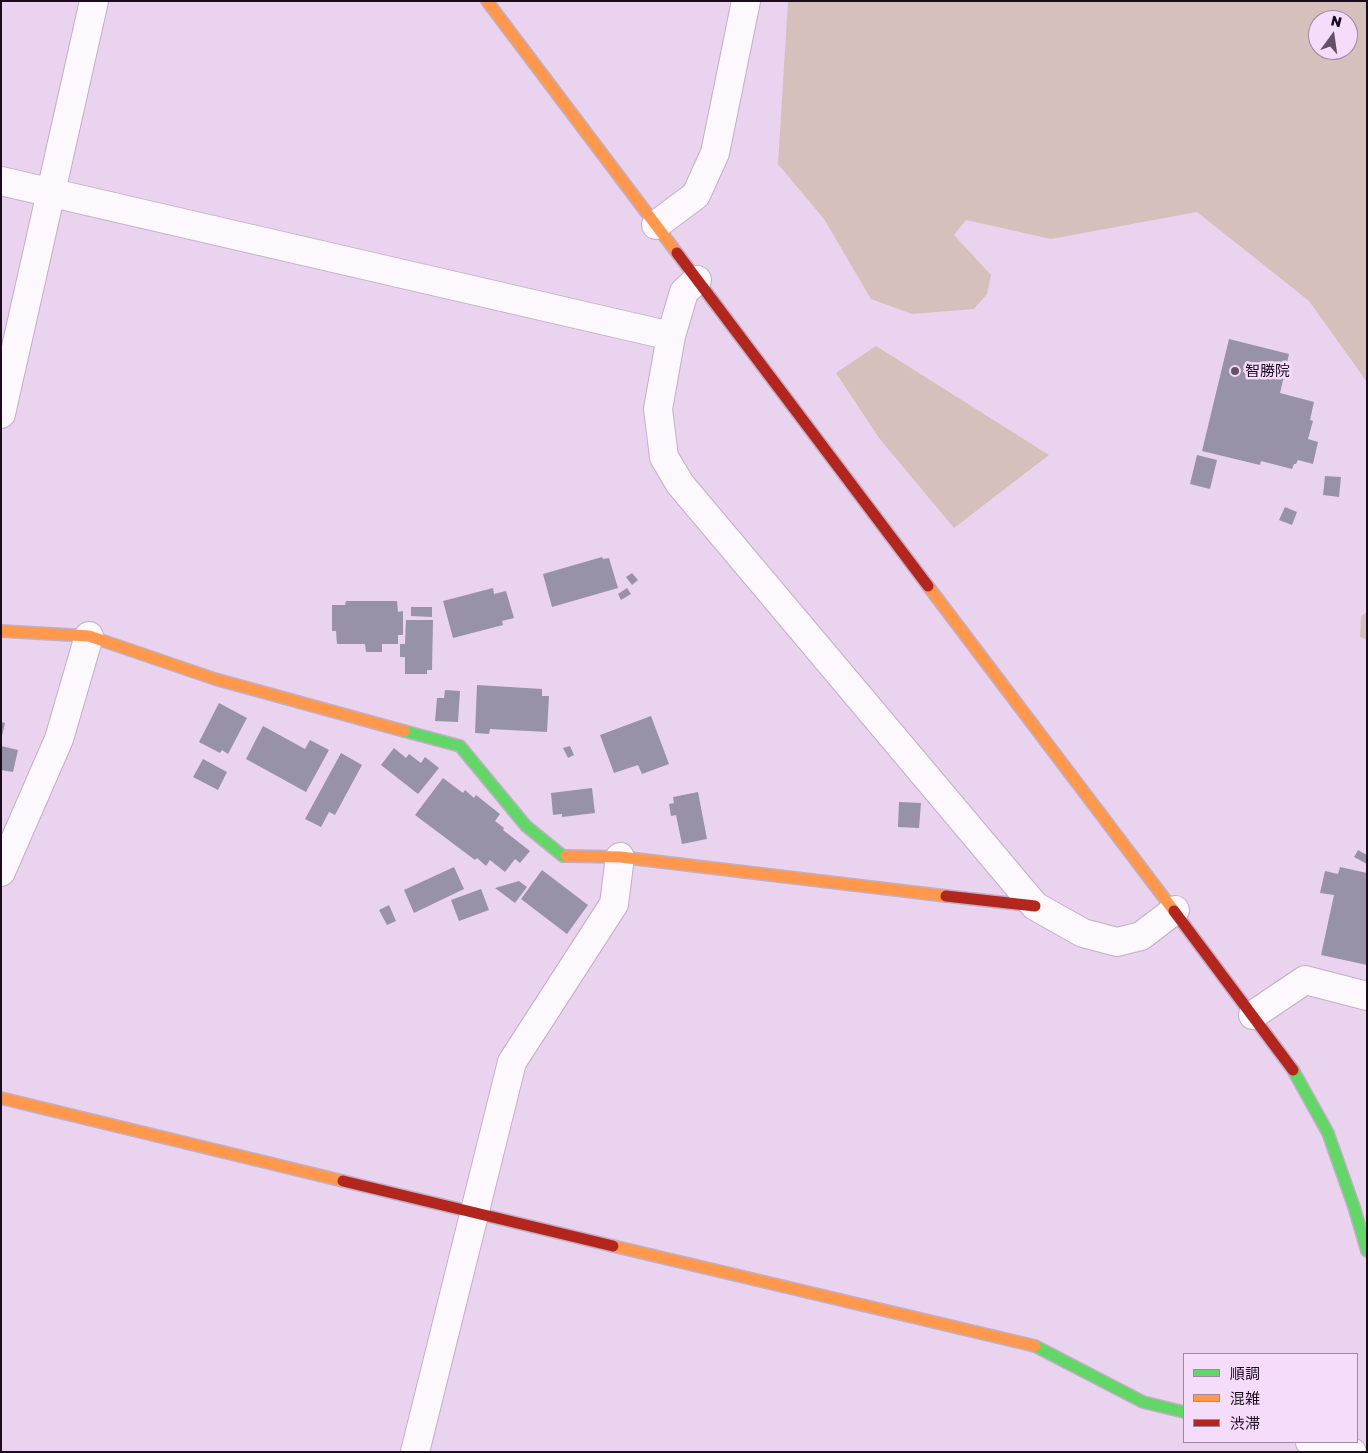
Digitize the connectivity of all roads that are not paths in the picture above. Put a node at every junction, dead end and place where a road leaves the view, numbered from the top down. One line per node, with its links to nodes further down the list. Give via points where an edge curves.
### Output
1 (94, 1): 5 (street)
2 (487, 1): 6 (street)
3 (746, 1): 6 (street, via 715,153 696,195)
4 (1, 181): 5 (street)
5 (52, 192): 8 (street); 9 (street)
6 (656, 225): 7 (street)
7 (698, 280): 8 (street, via 684,292); 15 (street)
8 (671, 336): 14 (street, via 658,409 664,457 680,484)
9 (1, 414)
10 (1, 630): 11 (street)
11 (89, 636): 12 (street, via 215,679 460,746 526,826 563,856); 13 (street, via 59,738)
12 (620, 857): 14 (street); 19 (street, via 614,904 512,1062)
13 (1, 872)
14 (1035, 906): 15 (street, via 1083,933 1117,942 1141,936)
15 (1175, 910): 17 (street)
16 (1367, 996): 17 (street, via 1305,980)
17 (1252, 1015): 20 (street, via 1291,1066 1328,1133)
18 (1, 1098): 19 (street)
19 (474, 1213): 21 (street, via 1035,1346 1143,1402); 23 (street)
20 (1367, 1251)
21 (1183, 1412)
22 (1314, 1443): 24 (street)
23 (415, 1452)
24 (1352, 1452)

